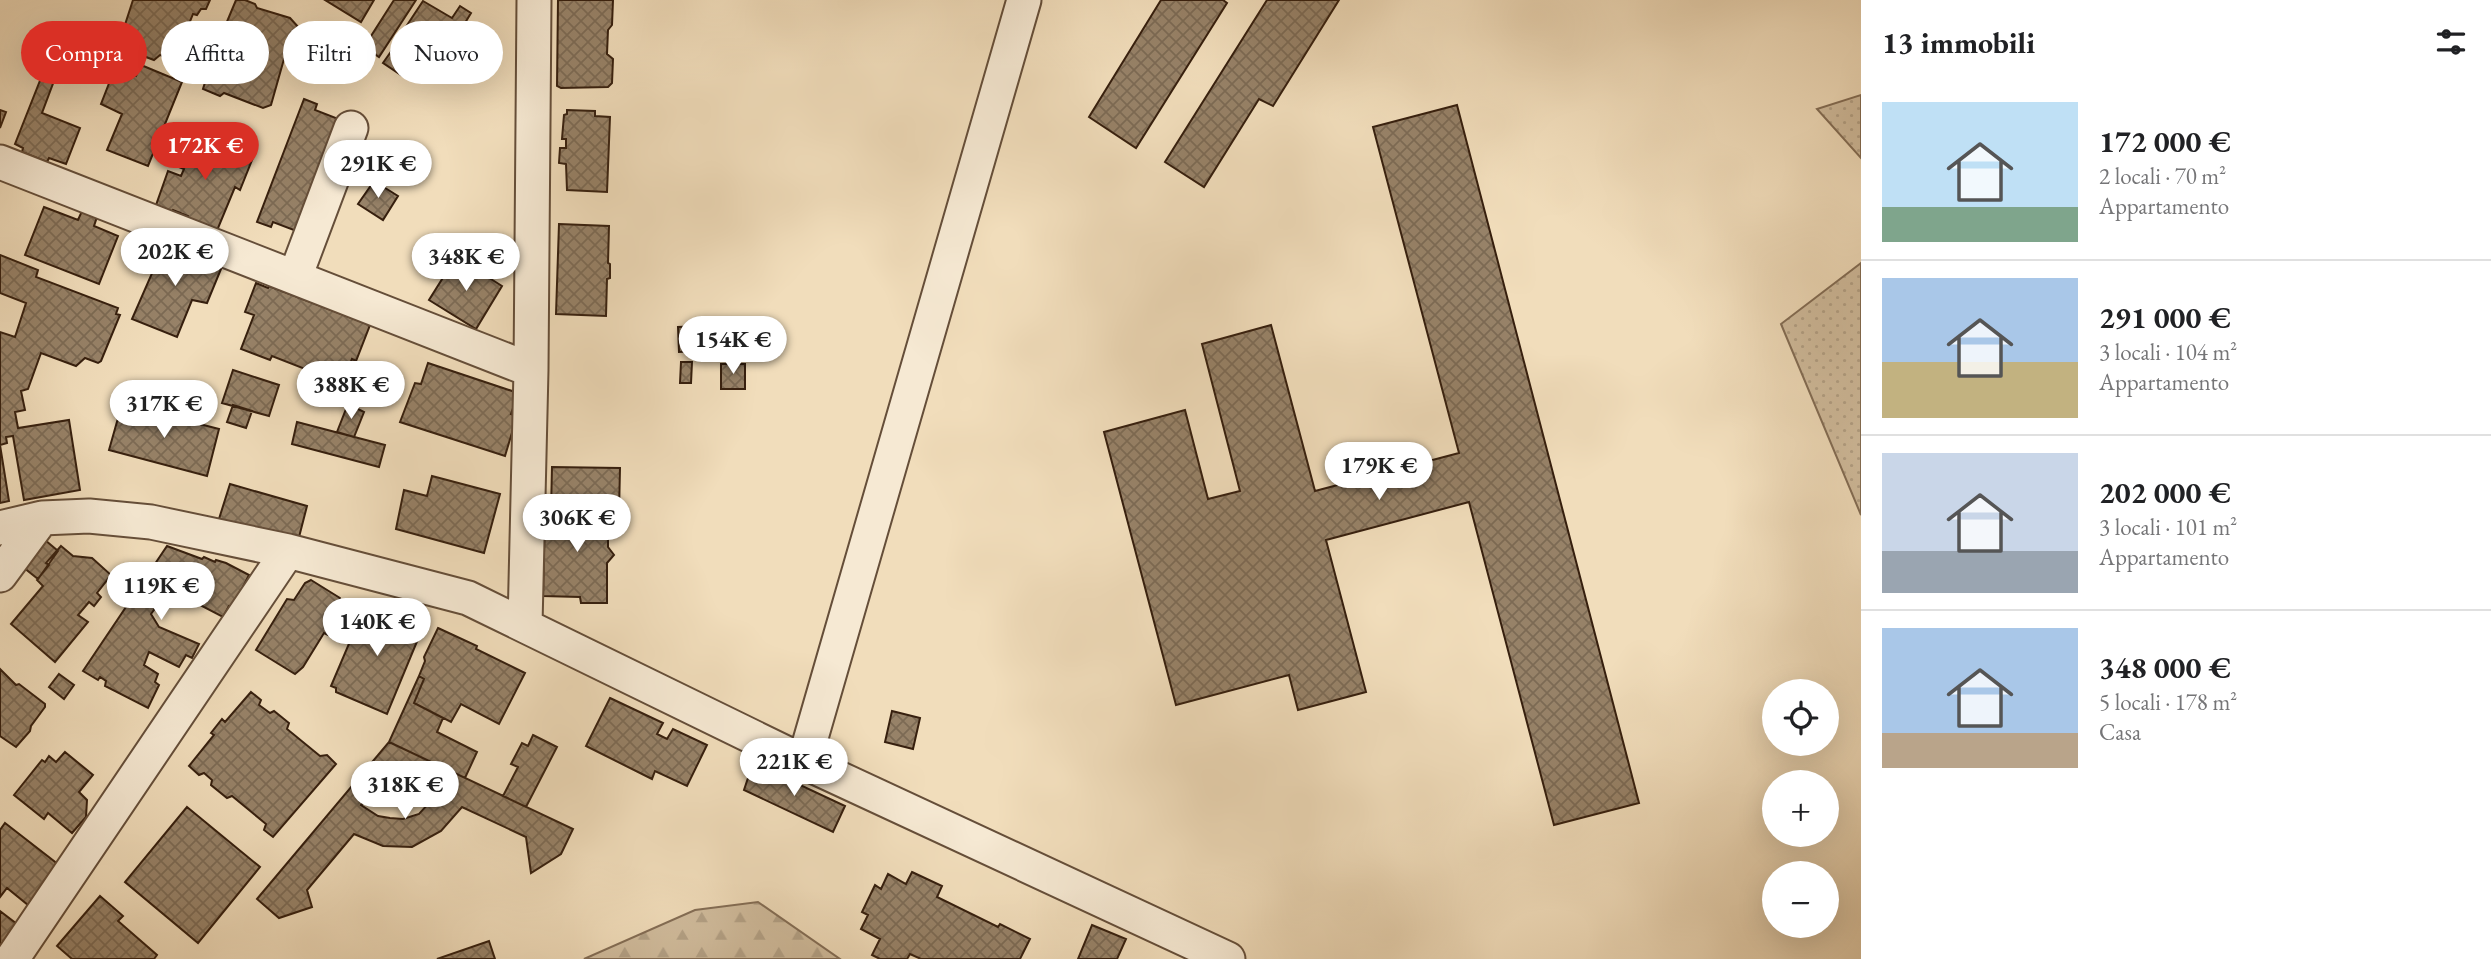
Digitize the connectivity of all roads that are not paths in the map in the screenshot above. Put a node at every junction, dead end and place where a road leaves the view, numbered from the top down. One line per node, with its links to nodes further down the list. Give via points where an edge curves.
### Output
1 (534, 0): 6 (street)
2 (1024, 0): 12 (street)
3 (351, 128): 5 (street)
4 (0, 162): 5 (street)
5 (295, 277): 6 (street)
6 (531, 370): 11 (street)
7 (42, 518): 8 (street); 9 (street, via 89,516 150,522); 10 (street)
8 (0, 528)
9 (288, 551): 11 (street, via 459,595); 13 (street)
10 (0, 575)
11 (526, 625): 12 (street)
12 (804, 762): 14 (street)
13 (12, 959)
14 (1228, 959)

